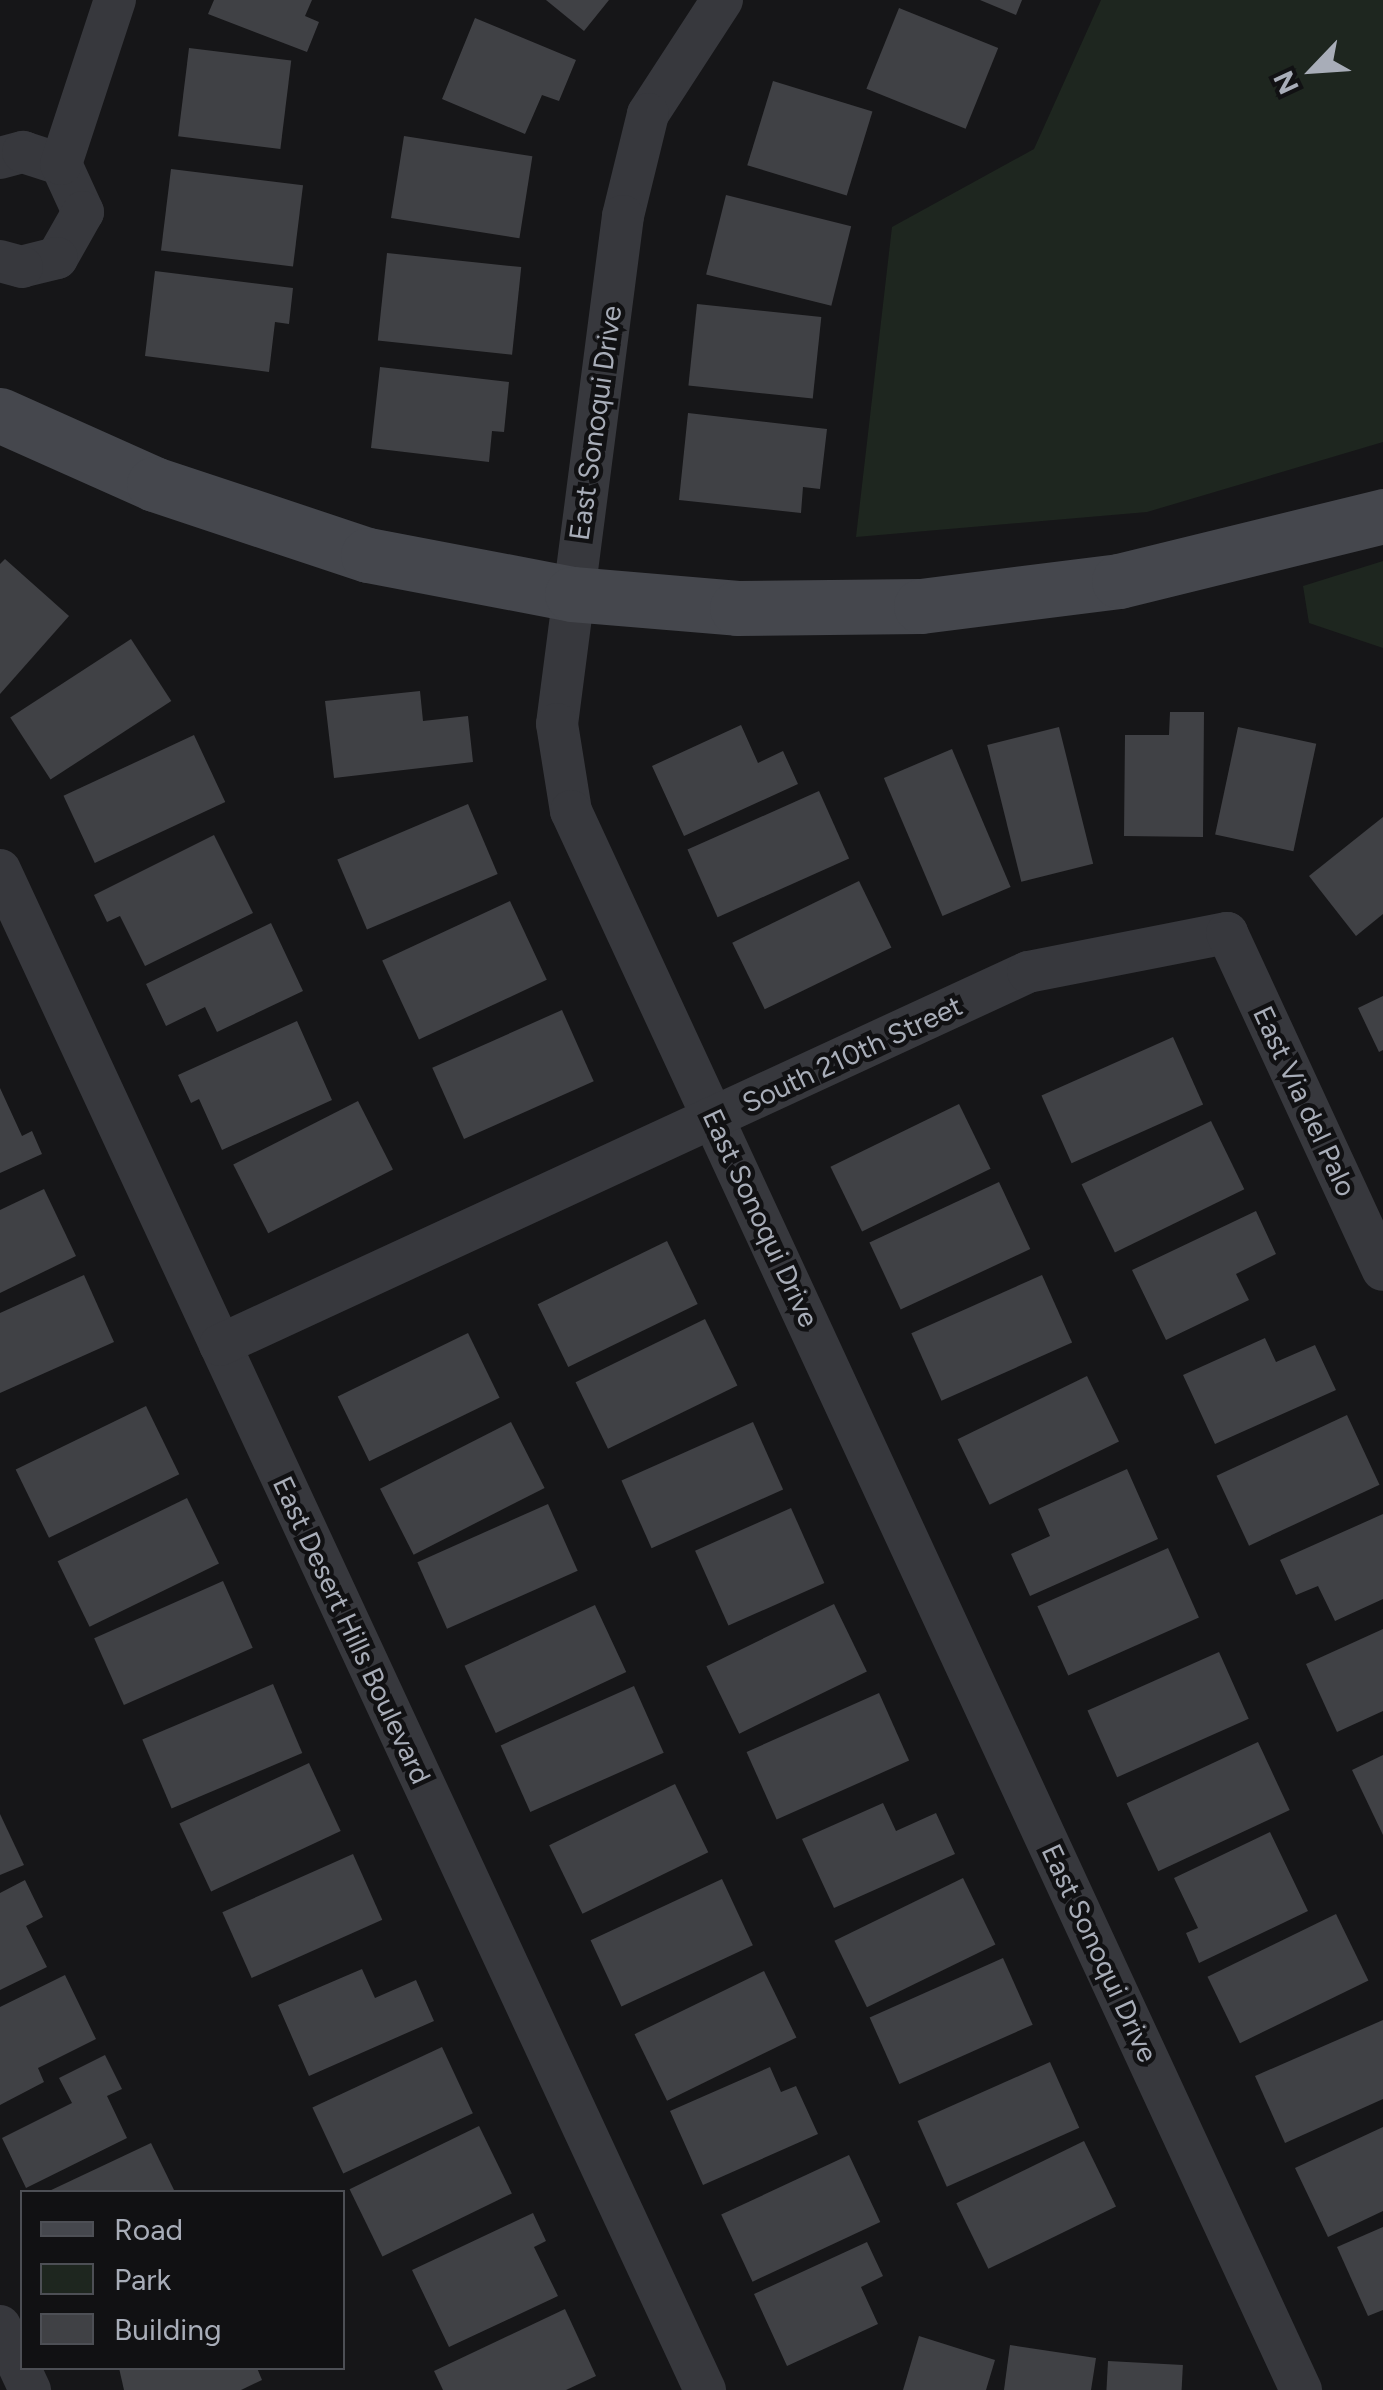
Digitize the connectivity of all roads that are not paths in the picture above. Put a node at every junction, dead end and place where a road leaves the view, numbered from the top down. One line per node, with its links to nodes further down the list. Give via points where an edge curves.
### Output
1 (115, 0): 4 (street)
2 (722, 0): 8 (street, East Sonoqui Drive, via 648,114 624,216)
3 (0, 158): 4 (street, via 22,152)
4 (60, 164): 5 (street, via 81,194 71,246 40,266)
5 (0, 261)
6 (0, 415): 8 (street, via 154,484 368,555)
7 (1383, 516): 8 (street, via 1118,581 922,606 737,608)
8 (572, 594): 11 (street, East Sonoqui Drive, via 557,724 571,811)
9 (0, 870): 13 (street, East Desert Hills Boulevard)
10 (1227, 933): 11 (street, South 210th Street, via 1028,972); 12 (street, East Via del Palo)
11 (714, 1117): 13 (street, South 210th Street); 17 (street, East Sonoqui Drive)
12 (1383, 1270)
13 (220, 1344): 16 (street, East Desert Hills Boulevard)
14 (0, 2326): 15 (street)
15 (20, 2369)
16 (705, 2390)
17 (1301, 2390)

